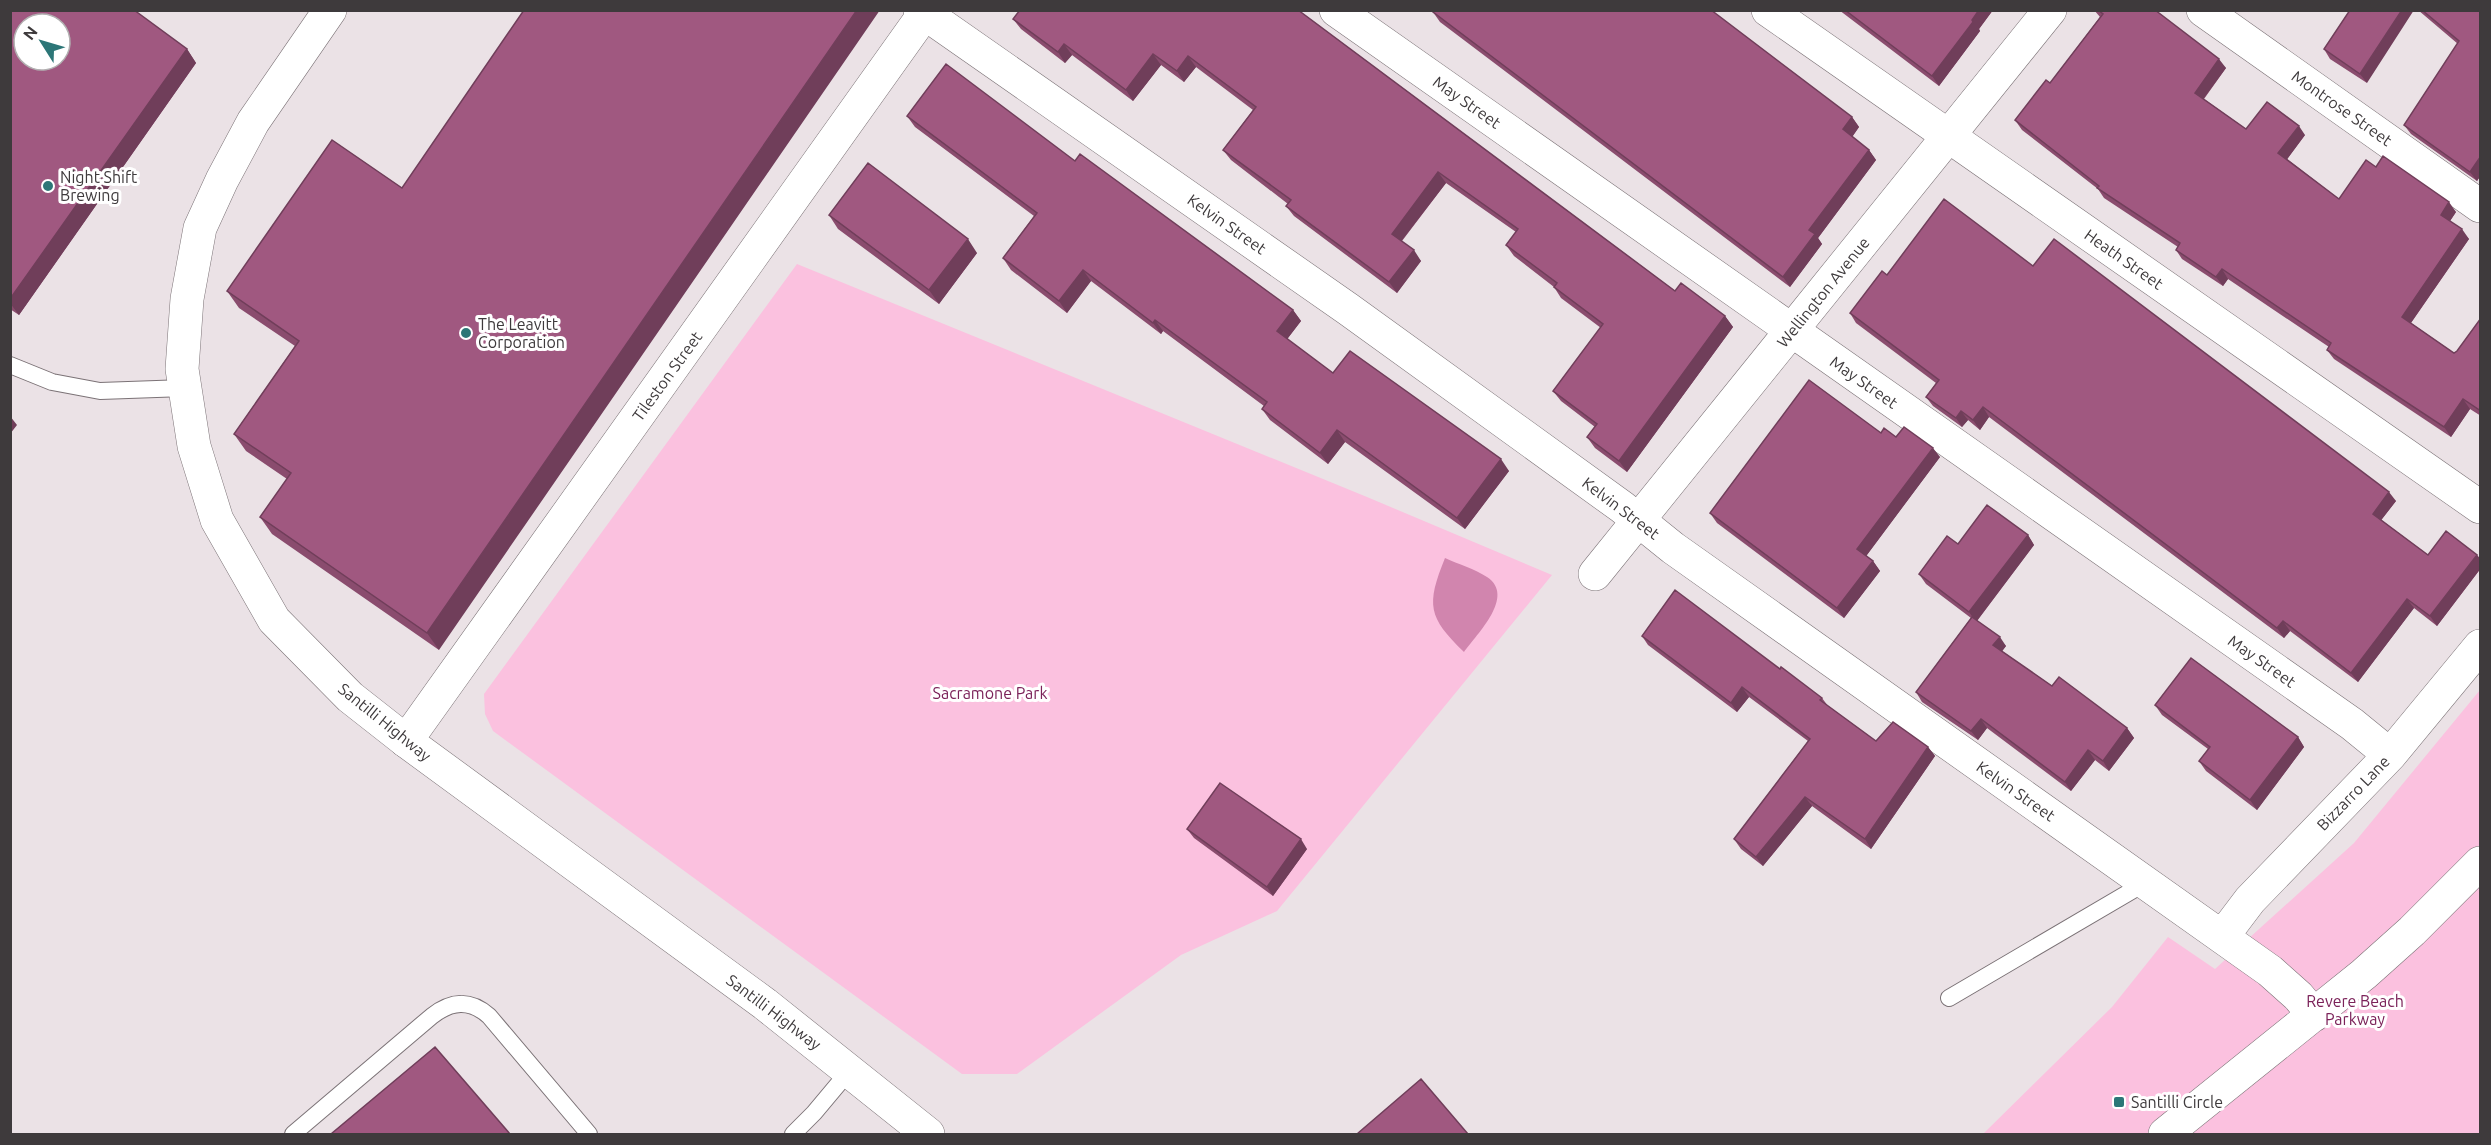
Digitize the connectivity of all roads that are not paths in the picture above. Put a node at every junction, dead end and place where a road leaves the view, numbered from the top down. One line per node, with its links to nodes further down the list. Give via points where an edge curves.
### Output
1 (330, 10): 11 (street, Santilli Highway, via 253,122 200,228 187,299 182,369)
2 (1336, 10): 9 (street, May Street)
3 (1768, 10): 7 (street, Heath Street)
4 (2050, 10): 7 (street, Wellington Avenue)
5 (2203, 10): 8 (street, Montrose Street)
6 (924, 12): 13 (street, Kelvin Street, via 1348,309); 16 (street, Tileston Street)
7 (1948, 136): 9 (street, Wellington Avenue); 12 (street, Heath Street)
8 (2481, 206)
9 (1792, 331): 13 (street, Wellington Avenue); 17 (street, May Street, via 2352,724)
10 (10, 365): 11 (lane, via 52,382 100,391)
11 (185, 388): 16 (street, Santilli Highway, via 194,446 217,520 274,620 350,696)
12 (2481, 507)
13 (1639, 520): 14 (street, Wellington Avenue); 19 (street, Kelvin Street)
14 (1595, 574)
15 (2481, 646): 17 (street, Bizzarro Lane)
16 (406, 741): 23 (street, Santilli Highway)
17 (2390, 756): 20 (street, Bizzarro Lane, via 2250,900)
18 (2481, 863): 22 (street, via 2412,932)
19 (2145, 883): 20 (street, Kelvin Street); 21 (lane)
20 (2222, 937): 22 (street, Kelvin Street, via 2284,982)
21 (1949, 998)
22 (2314, 1015): 28 (street)
23 (850, 1070): 26 (lane); 27 (street, Santilli Highway)
24 (293, 1134): 25 (lane, via 444,1006 456,1003 479,1007 489,1016)
25 (589, 1134)
26 (793, 1134)
27 (928, 1134)
28 (2165, 1134)

